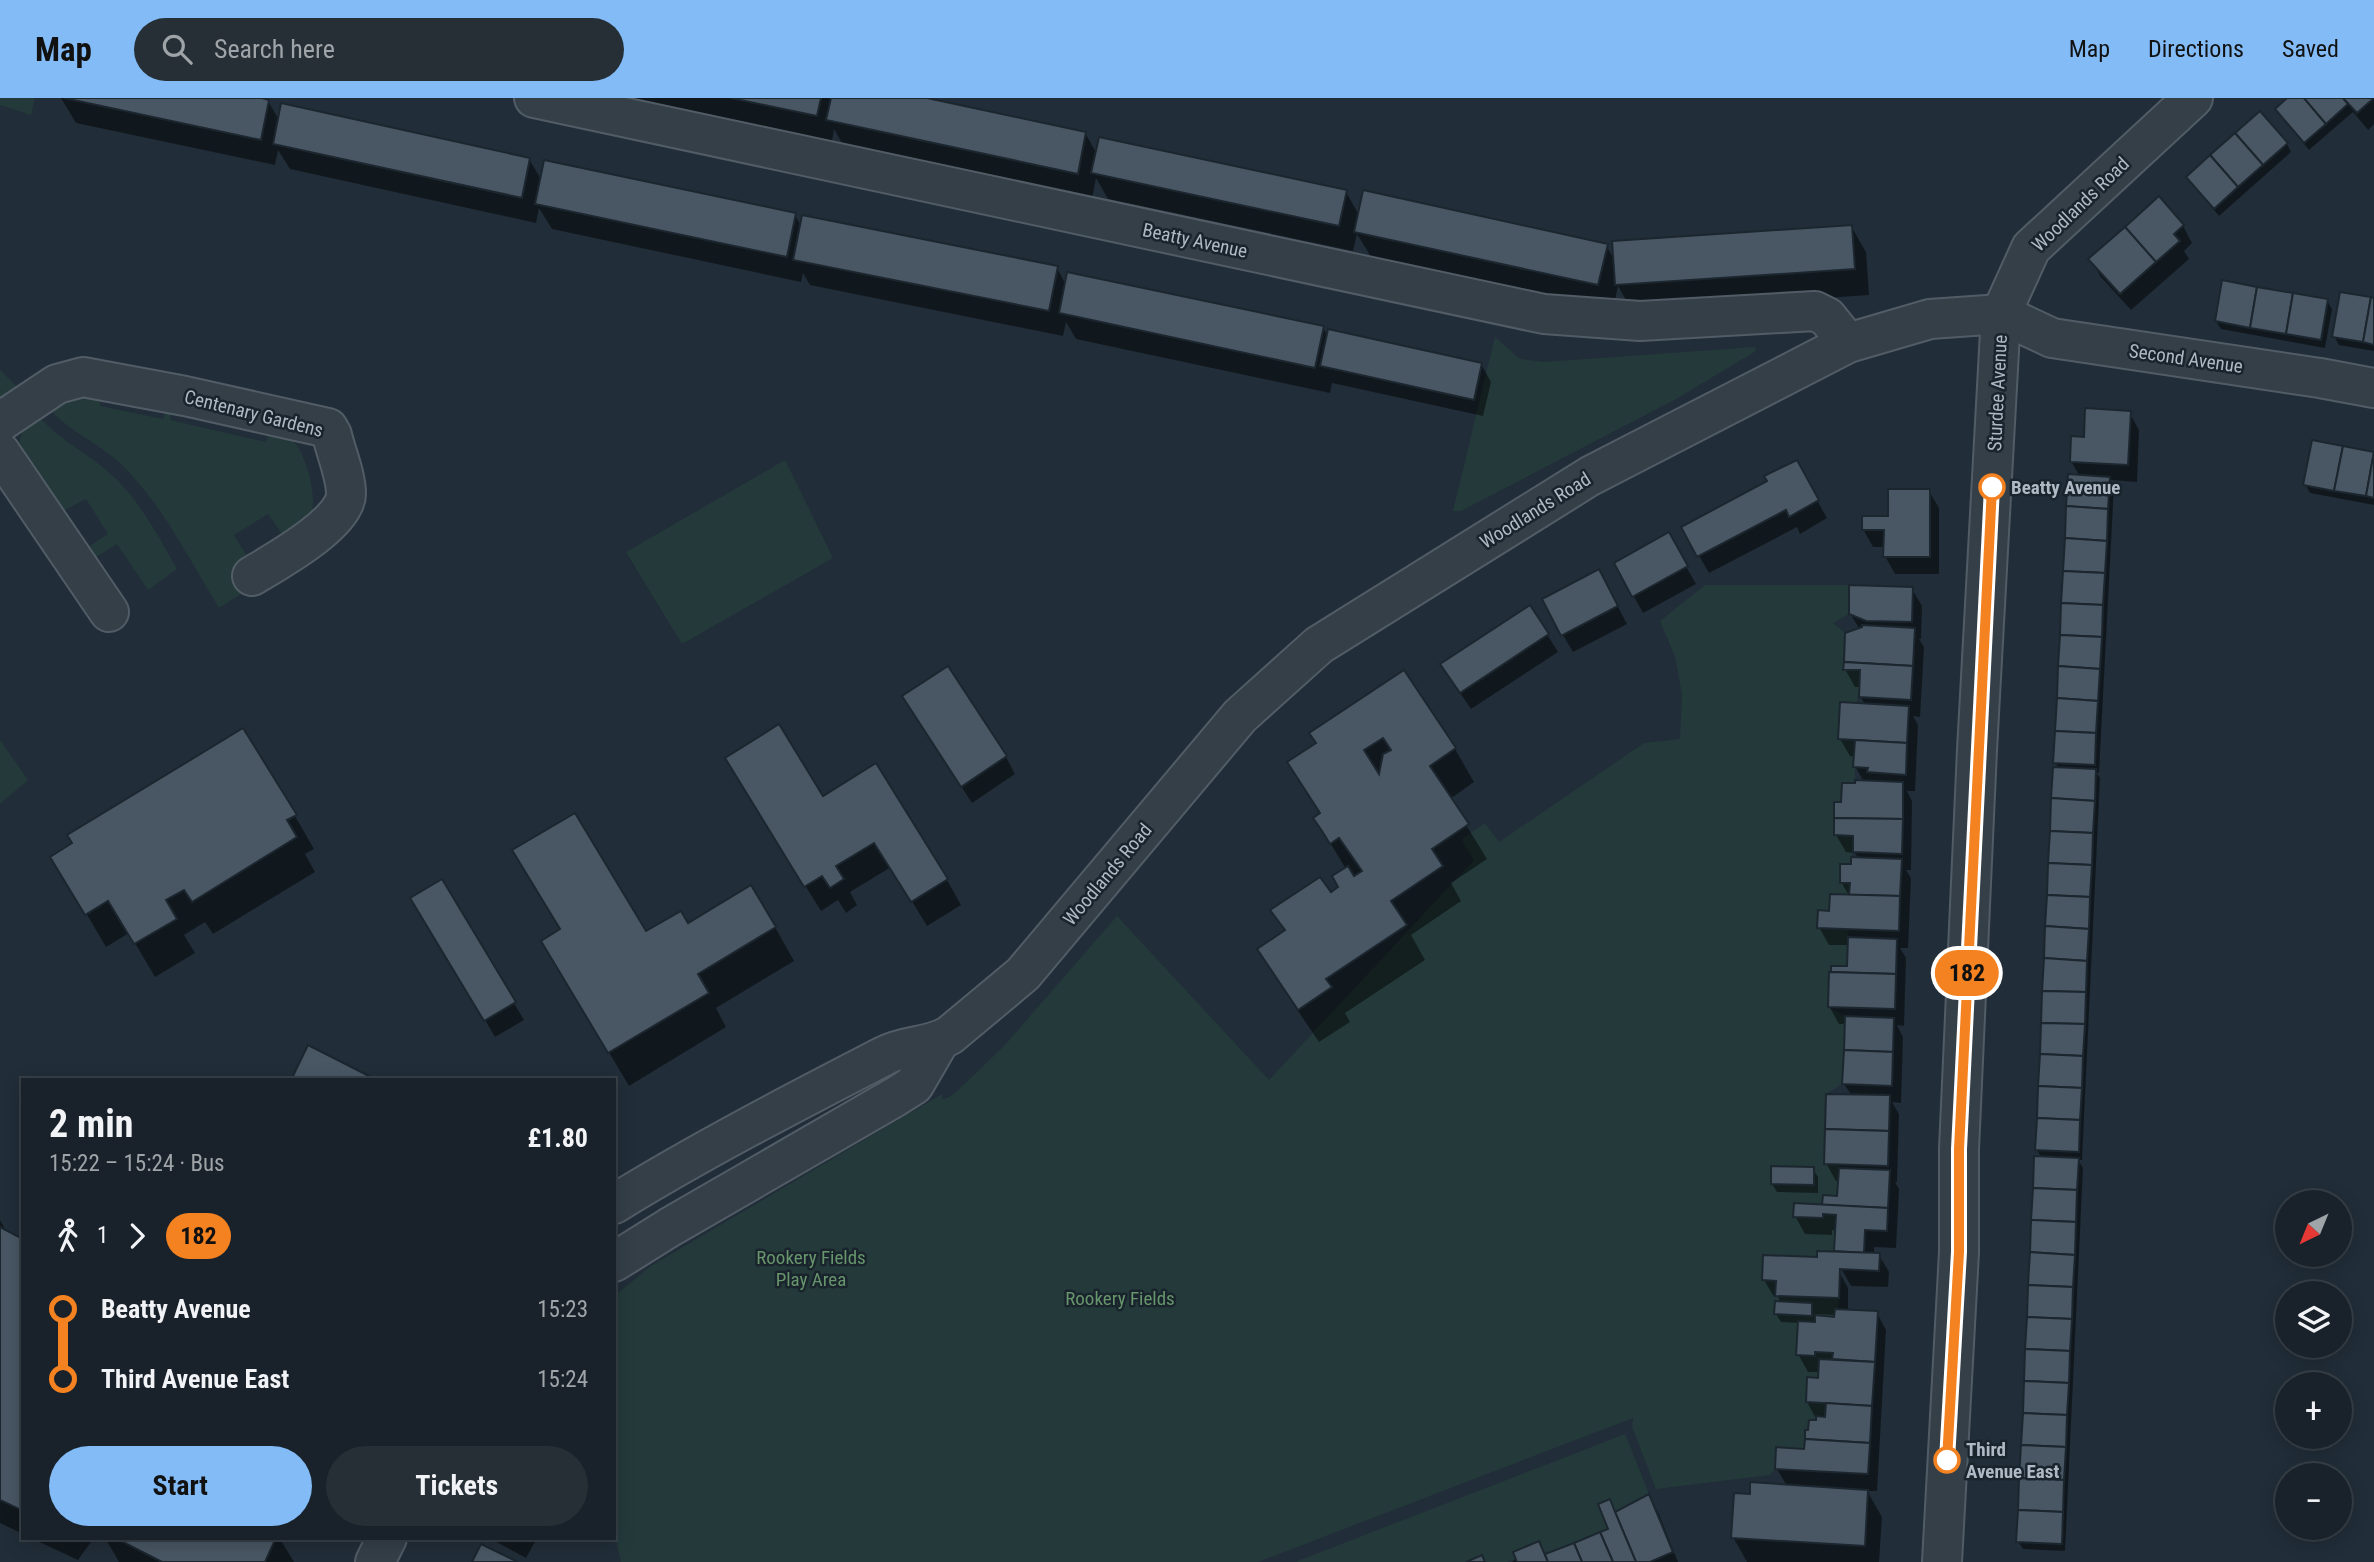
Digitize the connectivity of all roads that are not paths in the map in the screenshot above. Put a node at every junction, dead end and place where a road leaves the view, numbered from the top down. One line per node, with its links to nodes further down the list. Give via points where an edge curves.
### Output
1 (534, 98): 4 (street, Beatty Avenue, via 1544,314 1640,321 1815,311 1827,317)
2 (2193, 98): 3 (street, Woodlands Road, via 2031,248)
3 (2001, 314): 4 (street, Woodlands Road, via 1930,319); 5 (street, Second Avenue, via 2052,338); 15 (street, Sturdee Avenue)
4 (1848, 343): 10 (street, Woodlands Road, via 1590,476 1319,645 1240,716 1023,974)
5 (2374, 388)
6 (0, 422): 8 (street, Centenary Gardens, via 57,384 83,377 328,428 345,500 321,532)
7 (0, 452): 9 (street)
8 (252, 576)
9 (109, 612)
10 (939, 1042): 11 (street, via 899,1048 687,1159); 12 (street, Woodlands Road, via 914,1085)
11 (616, 1203)
12 (616, 1261)
13 (386, 1540): 14 (street)
14 (375, 1562)
15 (1942, 1562)

